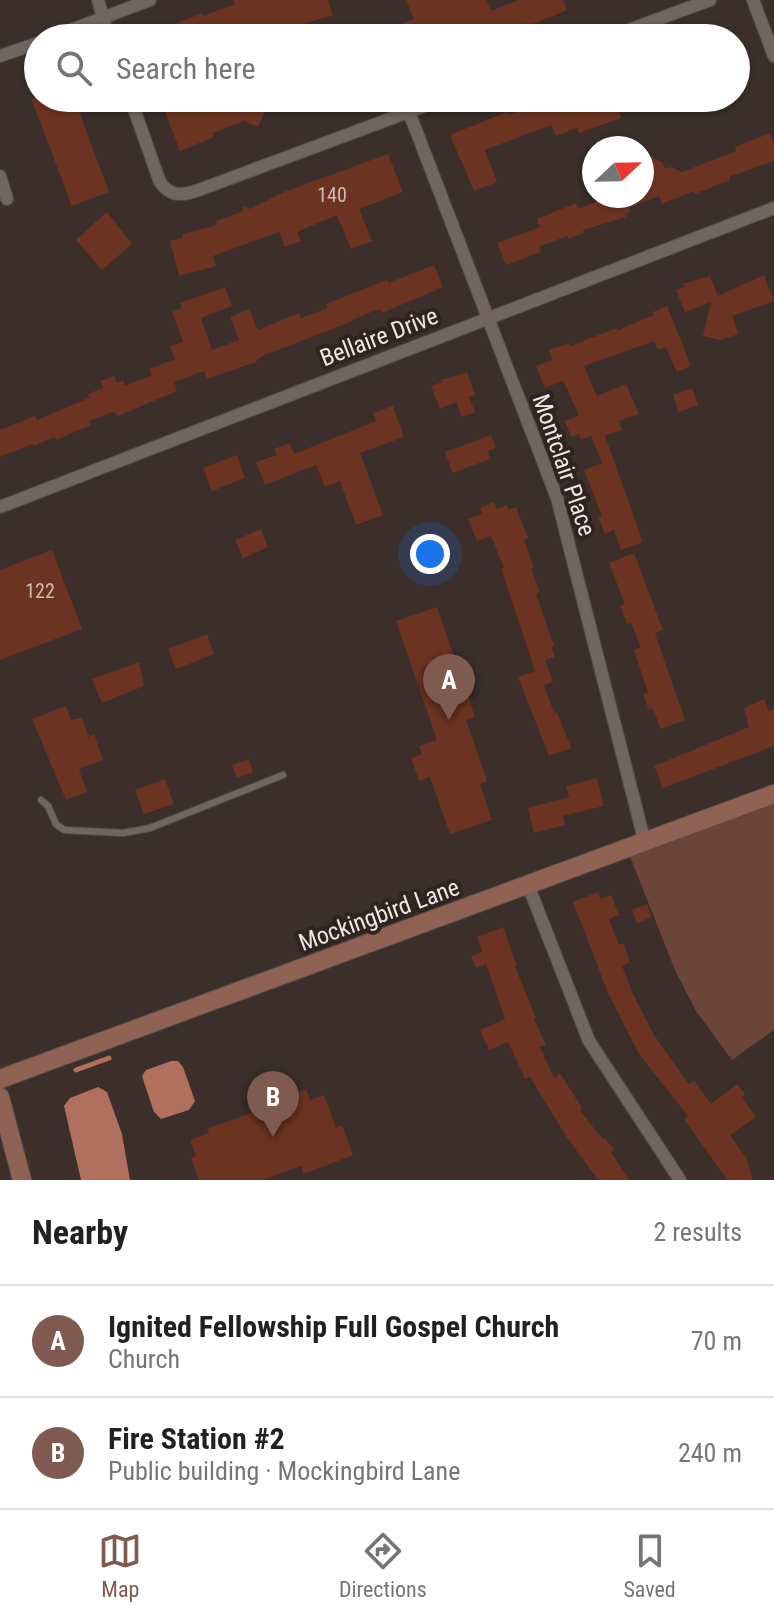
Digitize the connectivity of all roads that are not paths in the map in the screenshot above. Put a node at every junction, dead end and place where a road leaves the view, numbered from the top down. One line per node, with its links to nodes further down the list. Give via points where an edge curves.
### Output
1 (98, 0): 5 (street)
2 (150, 0): 5 (street)
3 (710, 0): 8 (street)
4 (753, 0): 11 (street)
5 (102, 18): 6 (street); 7 (street)
6 (86, 24)
7 (104, 24)
8 (645, 24)
9 (24, 48): 10 (street)
10 (0, 56)
11 (774, 56)
12 (135, 112): 13 (street, via 158,177 172,194 191,193)
13 (409, 112): 17 (street, Montclair Place)
14 (0, 176): 15 (street)
15 (7, 199)
16 (774, 208): 17 (street, Bellaire Drive)
17 (488, 319): 18 (street, Bellaire Drive); 22 (street, Montclair Place, via 557,498)
18 (0, 507)
19 (283, 775): 21 (lane, via 150,828 123,833 64,830)
20 (774, 794): 22 (street, Mockingbird Lane)
21 (41, 800)
22 (645, 843): 23 (street, Mockingbird Lane)
23 (528, 885): 24 (street, Mockingbird Lane); 27 (street, via 589,1041)
24 (0, 1079)
25 (0, 1097): 26 (street)
26 (22, 1180)
27 (680, 1180)

